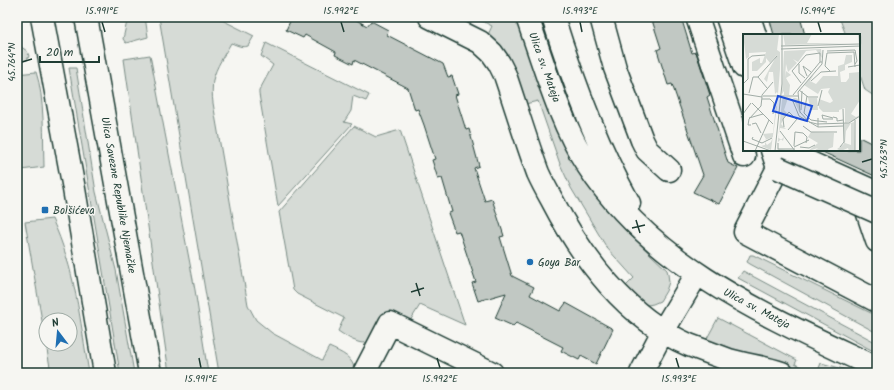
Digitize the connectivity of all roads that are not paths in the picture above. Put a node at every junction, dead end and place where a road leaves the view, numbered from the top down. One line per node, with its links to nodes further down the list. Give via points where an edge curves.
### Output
1 (42, 17): 24 (street)
2 (86, 17): 25 (street, Ulica Savezne Republike Njemačke)
3 (430, 17): 22 (street, via 480,42 492,53 505,75 539,174 572,236 620,296)
4 (527, 17): 18 (street, Ulica sv. Mateja, via 562,114 578,148 605,190)
5 (553, 17): 18 (street, Ulica sv. Mateja, via 597,140)
6 (600, 17): 15 (street, via 615,68 642,140 647,150)
7 (697, 17): 13 (street)
8 (727, 17): 11 (street)
9 (749, 17): 10 (street)
10 (755, 34)
11 (743, 64)
12 (793, 151): 16 (street, via 795,156)
13 (744, 156)
14 (775, 159): 17 (street, bridge); 21 (street, via 764,196 745,232)
15 (669, 170)
16 (867, 188): 19 (street)
17 (877, 212)
18 (646, 233): 20 (street, Ulica sv. Mateja)
19 (877, 241)
20 (697, 274): 22 (street); 23 (street, Ulica sv. Mateja, via 777,320)
21 (877, 301)
22 (663, 331): 28 (street); 29 (street, via 730,360)
23 (877, 368)
24 (105, 373)
25 (150, 373)
26 (364, 373): 27 (street, via 390,323)
27 (492, 373)
28 (641, 373)
29 (782, 373)

